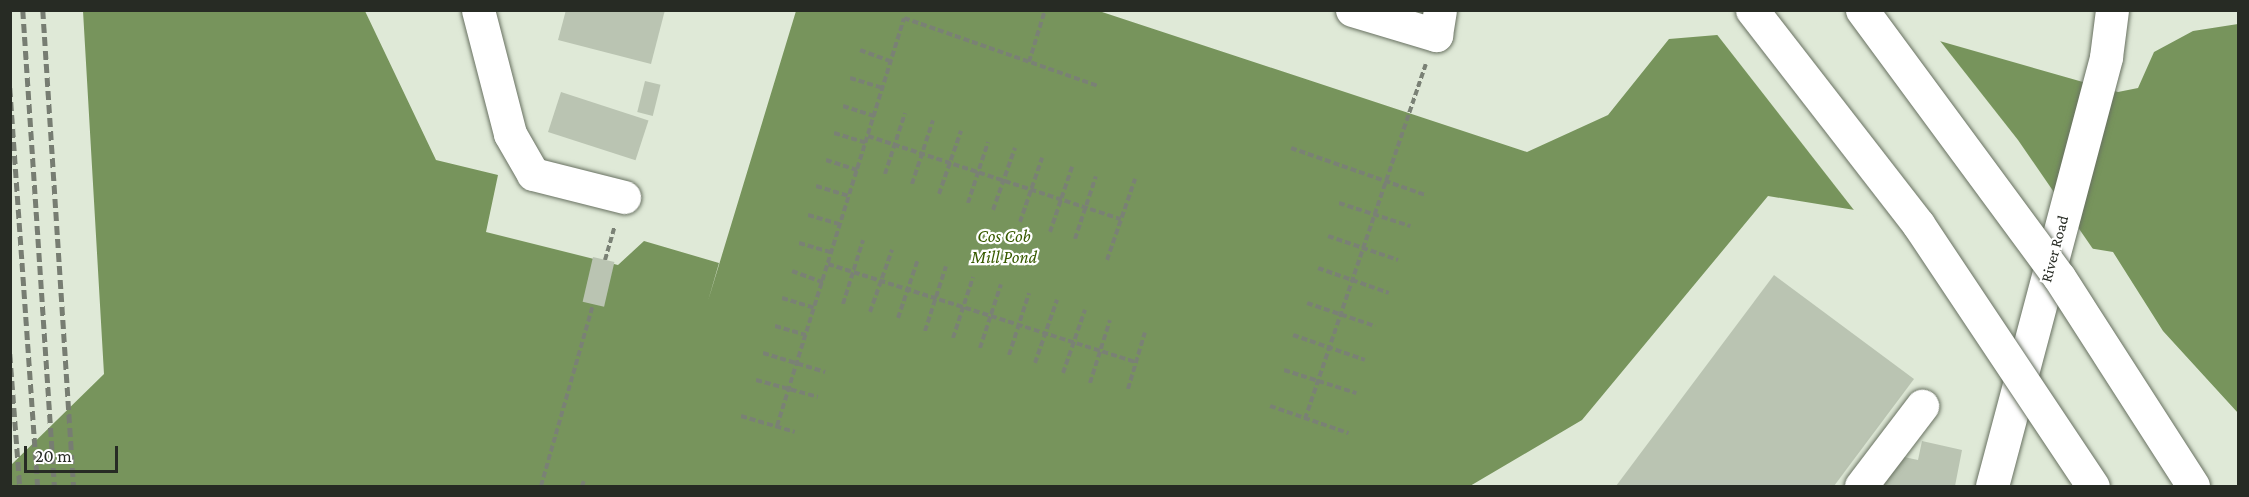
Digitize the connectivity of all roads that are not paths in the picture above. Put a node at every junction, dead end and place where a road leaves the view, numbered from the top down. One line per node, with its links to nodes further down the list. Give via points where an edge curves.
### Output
1 (478, 10): 7 (main road, via 510,134 533,174)
2 (1352, 10): 3 (main road, via 1436,35)
3 (1440, 10)
4 (1752, 10): 11 (main road, bridge, via 1918,224)
5 (1862, 10): 12 (main road, bridge, via 2059,277)
6 (2112, 10): 10 (main road, River Road, via 2106,57)
7 (624, 197)
8 (1922, 406): 9 (main road)
9 (1860, 486)
10 (1992, 486)
11 (2093, 486)
12 (2193, 486)

